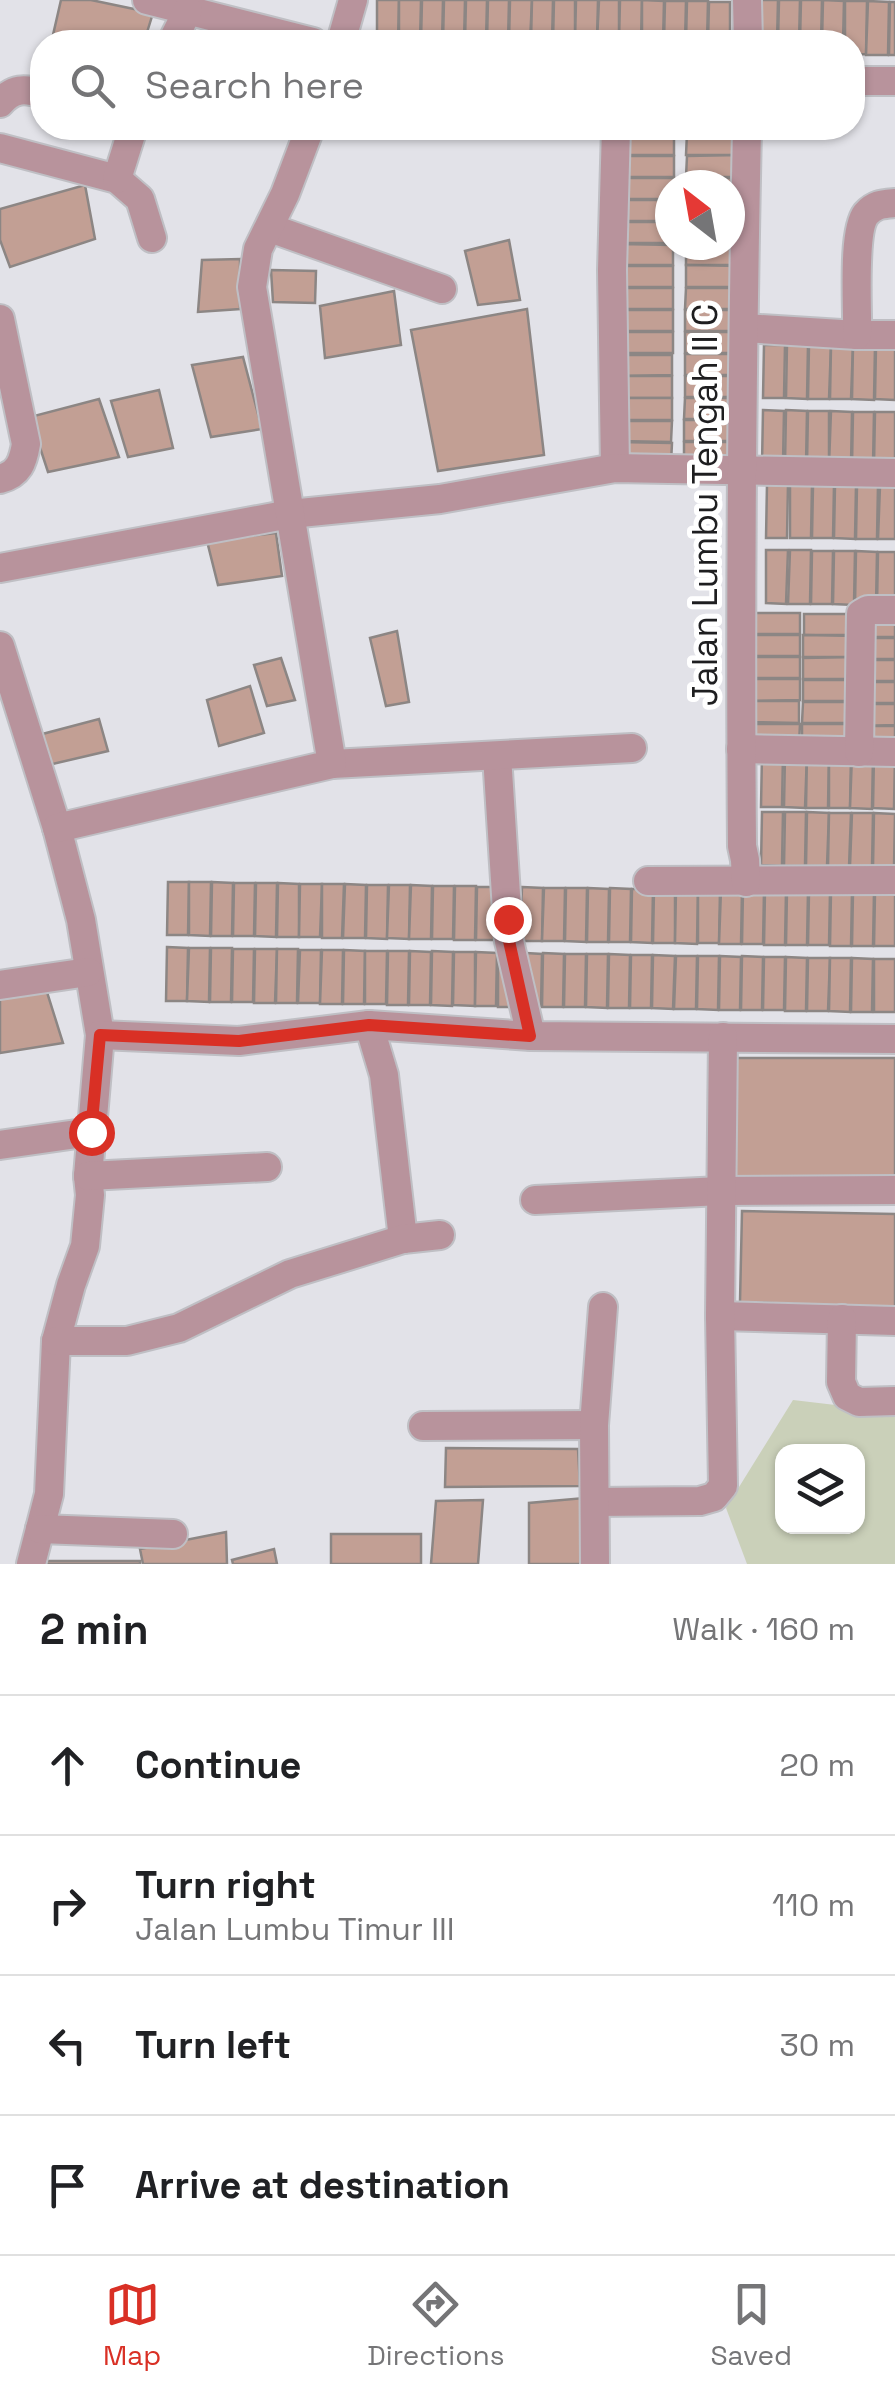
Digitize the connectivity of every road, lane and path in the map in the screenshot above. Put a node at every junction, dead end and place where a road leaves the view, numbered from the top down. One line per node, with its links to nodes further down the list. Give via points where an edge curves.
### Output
1 (147, 0): 4 (street)
2 (353, 0): 7 (street)
3 (747, 0): 8 (street)
4 (188, 10): 5 (street); 6 (street)
5 (178, 30)
6 (266, 30)
7 (345, 30)
8 (748, 30)
9 (865, 81): 10 (street)
10 (895, 81)
11 (30, 90): 12 (street)
12 (0, 103)
13 (130, 140): 18 (street)
14 (305, 140): 20 (street)
15 (616, 140): 27 (street)
16 (747, 140): 24 (street, Jalan Lumbu Tengah II C)
17 (0, 148): 18 (street)
18 (117, 179): 21 (street, via 140,199)
19 (895, 203): 25 (street, via 878,204 858,235)
20 (270, 228): 22 (street); 31 (street, via 258,249 252,286)
21 (152, 238)
22 (442, 289)
23 (0, 320): 30 (street, via 26,444 24,461)
24 (744, 328): 25 (street); 28 (street, Jalan Lumbu Tengah II C)
25 (858, 335): 26 (street)
26 (895, 335)
27 (614, 468): 28 (street); 31 (street, via 440,499)
28 (742, 469): 29 (street); 37 (street, Jalan Lumbu Tengah II C)
29 (895, 473)
30 (0, 479)
31 (290, 514): 32 (street); 41 (street)
32 (0, 568)
33 (895, 610): 38 (street, via 861,614)
34 (0, 646): 35 (street)
35 (8, 700): 42 (street)
36 (632, 748): 40 (street)
37 (741, 749): 38 (street); 45 (street, Jalan Lumbu Tengah II C)
38 (859, 752): 39 (street)
39 (895, 752)
40 (497, 756): 41 (street); 50 (street, via 509,941)
41 (332, 764): 42 (street)
42 (57, 828): 46 (street)
43 (895, 880): 45 (street)
44 (648, 882): 45 (street)
45 (746, 882)
46 (88, 972): 47 (street); 49 (street)
47 (0, 986)
48 (369, 1025): 49 (street, via 239,1041); 50 (street); 61 (street, via 384,1076)
49 (100, 1035): 53 (street)
50 (530, 1036): 51 (street)
51 (723, 1037): 52 (street); 58 (street)
52 (895, 1039)
53 (91, 1132): 54 (street); 56 (street)
54 (0, 1146)
55 (267, 1166): 56 (street)
56 (88, 1176): 66 (street, via 85,1246)
57 (895, 1190): 58 (street)
58 (721, 1191): 59 (street); 63 (street)
59 (535, 1200)
60 (440, 1235): 61 (street)
61 (404, 1239): 66 (street, via 290,1274 179,1328 127,1342)
62 (603, 1307): 68 (street)
63 (720, 1316): 64 (street); 70 (street, via 723,1486 700,1501)
64 (842, 1320): 65 (street); 67 (street, via 841,1382 847,1396)
65 (895, 1321)
66 (56, 1341): 71 (street, via 49,1494)
67 (895, 1401)
68 (594, 1425): 69 (street); 70 (street)
69 (423, 1426)
70 (595, 1502): 74 (street)
71 (40, 1529): 72 (street); 73 (street)
72 (173, 1534)
73 (31, 1564)
74 (595, 1564)

